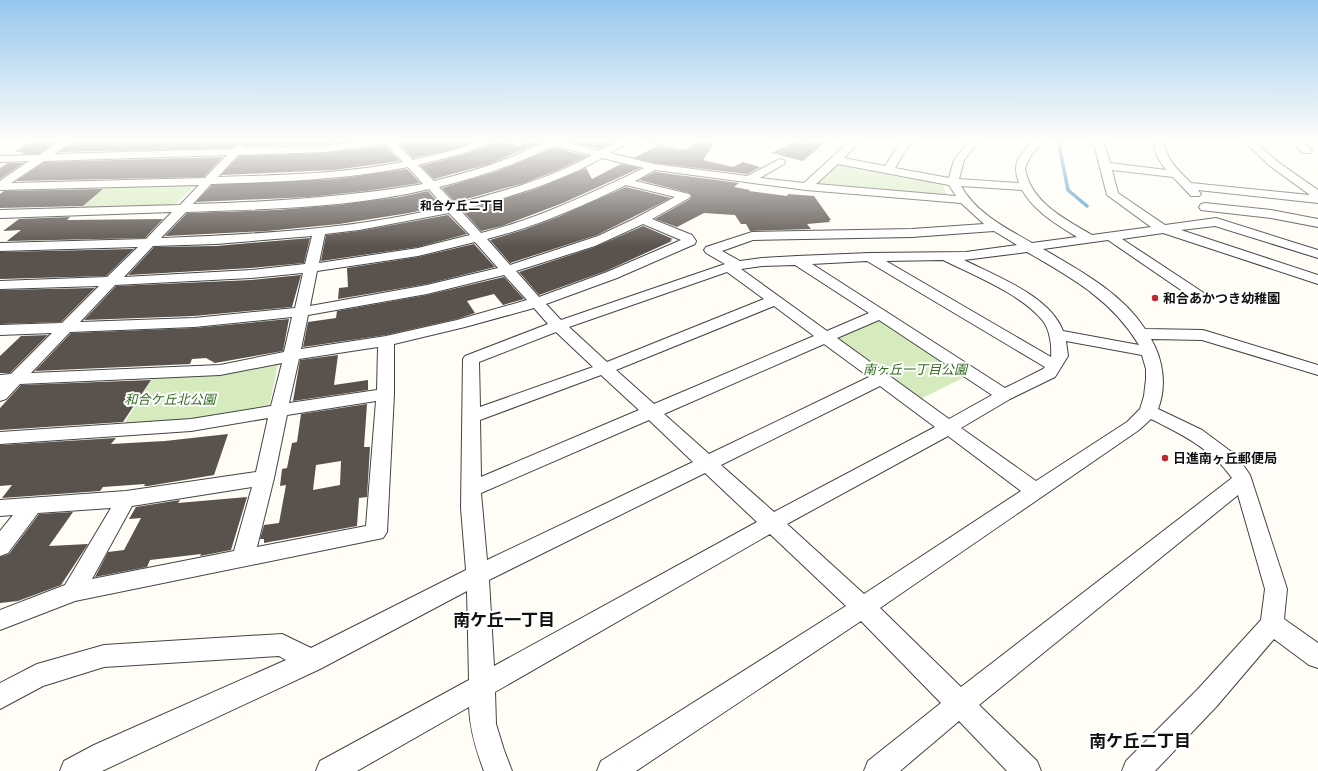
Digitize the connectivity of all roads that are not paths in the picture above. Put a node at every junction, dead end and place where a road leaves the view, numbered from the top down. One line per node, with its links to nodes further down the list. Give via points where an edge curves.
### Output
1 (15, 176): 22 (street)
2 (212, 176): 18 (street)
3 (320, 176): 18 (street)
4 (423, 176): 21 (street)
5 (463, 176): 21 (street)
6 (555, 176): 31 (street, via 491,199)
7 (638, 176): 19 (street)
8 (720, 176): 17 (street)
9 (756, 176): 17 (street)
10 (818, 176): 24 (street)
11 (920, 176): 20 (street)
12 (955, 176): 20 (street)
13 (1022, 176): 25 (street)
14 (1108, 176): 37 (street, via 1113,195)
15 (1178, 176): 23 (street)
16 (1291, 176): 26 (street)
17 (749, 180): 24 (street)
18 (207, 181): 22 (street); 30 (street)
19 (628, 182): 33 (street, via 686,196); 40 (street, via 578,205 520,226)
20 (953, 182): 25 (street); 28 (street)
21 (432, 185): 30 (street, via 314,203); 31 (street)
22 (0, 186)
23 (1189, 186): 27 (street); 29 (street)
24 (806, 187): 28 (street)
25 (1024, 187): 41 (street, via 1034,200 1057,220)
26 (1318, 195)
27 (1318, 199)
28 (963, 200): 36 (street)
29 (1205, 207): 34 (street); 35 (street, via 1271,214)
30 (183, 208): 32 (street); 42 (street)
31 (452, 209): 38 (street, via 396,221); 40 (street)
32 (0, 214)
33 (642, 219): 51 (street, via 591,243); 57 (street, via 690,241 612,276)
34 (1216, 222): 37 (street); 45 (street)
35 (1318, 223)
36 (997, 227): 44 (street); 49 (street, via 912,233 752,236 711,250)
37 (1161, 228): 39 (street); 52 (street)
38 (319, 232): 42 (street); 50 (street)
39 (1110, 236): 41 (street); 55 (street)
40 (478, 237): 50 (street, via 370,260); 51 (street)
41 (1088, 238): 44 (street)
42 (149, 242): 43 (street); 53 (street)
43 (0, 247)
44 (1029, 247): 46 (street, via 966,256); 63 (street, via 1093,287 1119,307)
45 (1318, 254)
46 (945, 256): 47 (street); 64 (street, via 1025,298 1049,320)
47 (870, 257): 48 (street); 69 (street)
48 (797, 260): 49 (street); 59 (street)
49 (733, 267): 56 (street); 60 (street)
50 (311, 269): 53 (street); 58 (street)
51 (508, 269): 57 (street); 58 (street, via 441,287)
52 (1318, 280)
53 (110, 281): 54 (street); 61 (street)
54 (0, 285)
55 (1202, 298)
56 (776, 300): 65 (street); 70 (street)
57 (538, 302): 60 (street); 66 (street, via 460,324)
58 (301, 310): 61 (street, via 258,317); 68 (street)
59 (880, 314): 65 (street); 76 (street)
60 (558, 326): 70 (street); 80 (street, via 471,359)
61 (68, 327): 62 (street); 73 (street)
62 (0, 330)
63 (1141, 334): 67 (street); 71 (street, via 1203,335)
64 (1058, 335): 67 (street); 69 (street, via 1060,356)
65 (826, 337): 72 (street); 77 (street)
66 (386, 340): 68 (street); 74 (street)
67 (1149, 352): 78 (street, via 1156,383)
68 (290, 356): 73 (street, via 220,370); 79 (street)
69 (1054, 365): 76 (street, via 1049,373)
70 (603, 369): 77 (street); 80 (street)
71 (1318, 370)
72 (880, 379): 81 (street); 83 (street)
73 (7, 380): 75 (street)
74 (385, 394): 79 (street); 93 (street, via 376,532)
75 (0, 395)
76 (1004, 395): 81 (street)
77 (651, 411): 83 (street); 86 (street)
78 (1148, 411): 85 (street, via 1196,434 1230,461); 87 (street, via 1133,426)
79 (279, 412): 82 (street, via 191,425); 84 (street)
80 (472, 416): 86 (street)
81 (948, 428): 87 (street); 91 (street)
82 (0, 438)
83 (707, 464): 91 (street); 94 (street)
84 (264, 478): 88 (street); 93 (street)
85 (1243, 480): 98 (street, via 1276,589); 103 (street)
86 (472, 488): 94 (street, via 471,508)
87 (1035, 491): 96 (street)
88 (126, 499): 89 (street); 95 (street)
89 (31, 507): 90 (street); 92 (street)
90 (0, 508)
91 (772, 522): 96 (street); 101 (street)
92 (0, 547)
93 (243, 557): 95 (street)
94 (478, 575): 100 (street); 101 (street)
95 (73, 592): 97 (street)
96 (863, 607): 103 (street); 108 (street)
97 (0, 620)
98 (1272, 624): 99 (street); 111 (street, via 1207,698)
99 (1318, 657)
100 (311, 661): 102 (street, via 282,645 104,656 37,676); 104 (street)
101 (481, 687): 106 (street); 107 (street, via 483,724)
102 (0, 697)
103 (960, 704): 109 (street); 110 (street)
104 (104, 763): 105 (street)
105 (74, 771)
106 (330, 771)
107 (498, 771)
108 (611, 771)
109 (878, 771)
110 (1027, 771)
111 (1136, 771)

